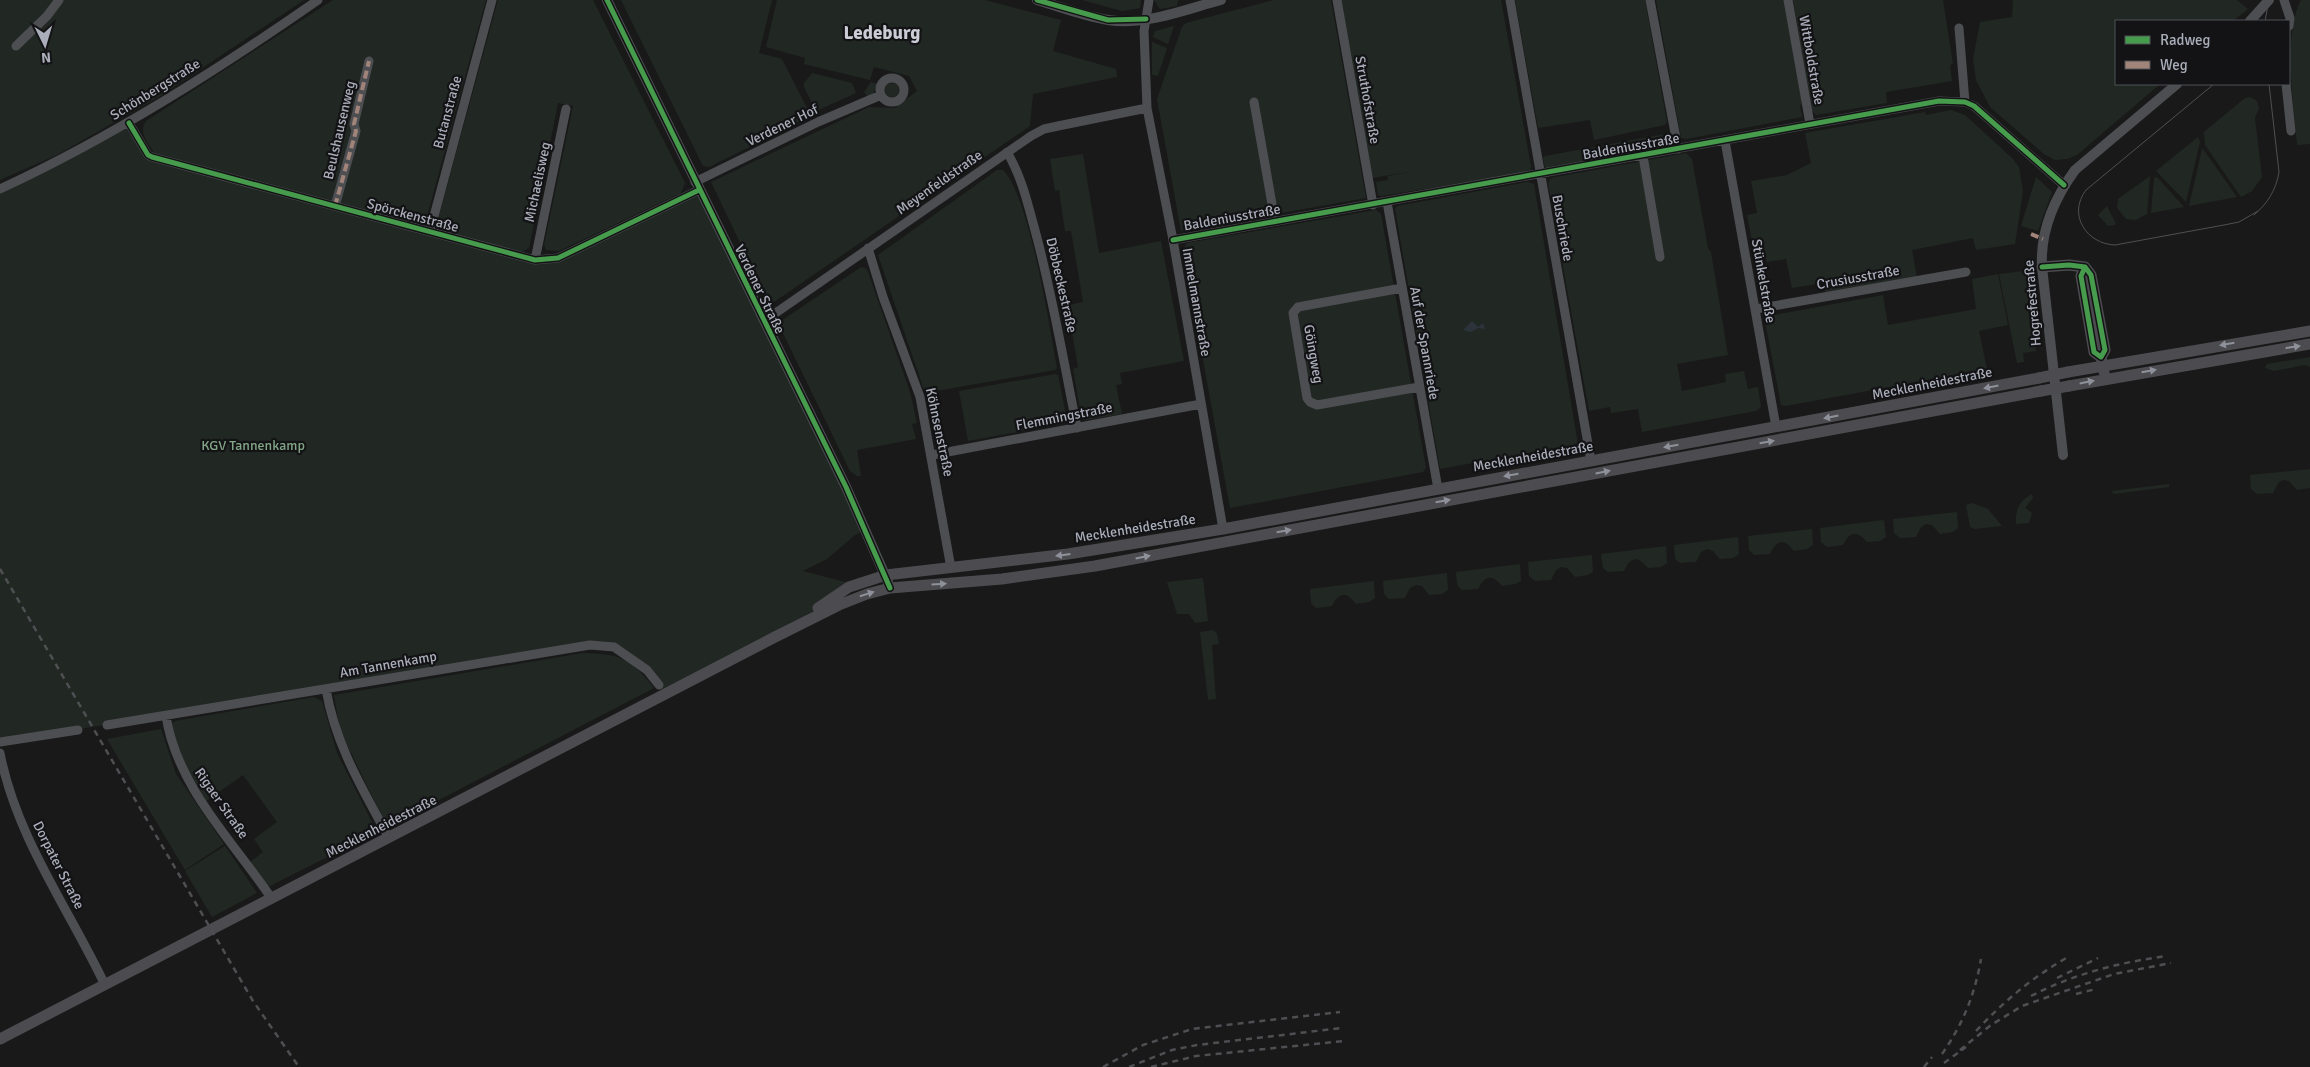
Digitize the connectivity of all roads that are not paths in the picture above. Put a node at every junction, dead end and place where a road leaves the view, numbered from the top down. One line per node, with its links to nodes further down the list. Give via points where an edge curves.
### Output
1 (59, 0): 18 (street)
2 (318, 0): 27 (street, Schönbergstraße)
3 (492, 0): 42 (street, Butanstraße)
4 (607, 0): 36 (street, Verdener Straße)
5 (1037, 0): 14 (street, via 1108,20)
6 (1149, 0): 14 (street, Immelmannstraße)
7 (1221, 0): 14 (street)
8 (1337, 0): 39 (street, Struthofstraße)
9 (1510, 0): 34 (street, Buschriede)
10 (1650, 0): 31 (street)
11 (1788, 0): 28 (street, Wittboldstraße)
12 (2269, 0): 15 (street)
13 (2284, 0): 16 (street)
14 (1146, 19): 25 (street, Immelmannstraße)
15 (2251, 20)
16 (2290, 20)
17 (1959, 28): 24 (street)
18 (16, 46)
19 (369, 61): 40 (street, Beulshausenweg, via 354,124 356,131)
20 (2176, 85): 35 (street, Hogrefestraße, via 2094,152)
21 (2286, 85): 29 (street)
22 (881, 95): 36 (street, Verdener Hof, via 818,122)
23 (1254, 102): 41 (street)
24 (1965, 102): 28 (street, Baldeniusstraße, via 1939,101); 35 (street, via 1974,106)
25 (1147, 108): 32 (street, Meyenfeldstraße, via 1044,129); 43 (street, Immelmannstraße)
26 (566, 109): 46 (street, Michaelisweg)
27 (129, 122): 37 (street, Schönbergstraße); 40 (street, Spörckenstraße, via 152,157)
28 (1810, 124): 30 (street, Baldeniusstraße)
29 (2291, 131)
30 (1725, 141): 31 (street, Baldeniusstraße); 50 (street, Stünkelstraße)
31 (1678, 149): 33 (street, Baldeniusstraße)
32 (1007, 152): 44 (street, Meyenfeldstraße); 59 (street, Döbbeckestraße, via 1024,190 1043,260)
33 (1643, 156): 34 (street, Baldeniusstraße); 45 (street)
34 (1540, 174): 38 (street, Baldeniusstraße); 62 (street, Buschriede)
35 (2064, 185): 47 (street, Hogrefestraße, via 2043,239)
36 (697, 186): 46 (street, Spörckenstraße, via 558,258); 51 (street, Verdener Straße)
37 (0, 189)
38 (1387, 202): 39 (street, Baldeniusstraße); 49 (street, Auf der Spannriede)
39 (1373, 205): 41 (street, Baldeniusstraße)
40 (335, 206): 42 (street, Spörckenstraße)
41 (1275, 221): 43 (street, Baldeniusstraße)
42 (430, 231): 46 (street, Spörckenstraße)
43 (1173, 240): 57 (street, Immelmannstraße)
44 (868, 248): 51 (street, Meyenfeldstraße); 60 (street, Köhnsenstraße, via 920,397)
45 (1660, 256)
46 (535, 260)
47 (2042, 267): 54 (main road, via 2085,267 2081,276 2094,352); 61 (street, Hogrefestraße)
48 (1966, 272): 50 (street, Crusiusstraße)
49 (1402, 288): 56 (street, Auf der Spannriede); 56 (street, Göingweg, via 1298,307 1292,313 1310,402 1317,405)
50 (1756, 310): 58 (street, Stünkelstraße)
51 (764, 320): 69 (street, Verdener Straße)
52 (2310, 331): 54 (main road, Mecklenheidestraße, one-way to 54)
53 (2310, 344): 55 (main road, Mecklenheidestraße, one-way to 53)
54 (2102, 362): 55 (main road); 58 (main road, Mecklenheidestraße, one-way to 58, bridge, via 2039,378)
55 (2105, 379): 65 (main road, Mecklenheidestraße, one-way to 55, bridge)
56 (1419, 386): 63 (street, Auf der Spannriede)
57 (1201, 404): 59 (street, Flemmingstraße); 64 (street, Immelmannstraße)
58 (1776, 427): 62 (main road, Mecklenheidestraße, one-way to 62)
59 (1077, 428): 60 (street, Flemmingstraße)
60 (932, 455): 68 (street, Köhnsenstraße)
61 (2063, 455)
62 (1591, 461): 63 (main road, Mecklenheidestraße, one-way to 63)
63 (1438, 489): 64 (main road, Mecklenheidestraße)
64 (1223, 529): 65 (main road); 66 (main road, Mecklenheidestraße)
65 (1236, 540): 67 (main road, Mecklenheidestraße, one-way to 65)
66 (1112, 548): 67 (main road); 68 (main road, Mecklenheidestraße, one-way to 68)
67 (1095, 566): 70 (main road, Mecklenheidestraße, one-way to 67, via 1010,578)
68 (950, 568): 69 (main road, Mecklenheidestraße)
69 (886, 575): 70 (street, Verdener Straße); 71 (main road, Mecklenheidestraße, via 849,588)
70 (890, 588): 71 (main road, Mecklenheidestraße, one-way to 70, via 839,604)
71 (775, 637): 79 (main road, Mecklenheidestraße)
72 (659, 685): 73 (street, Am Tannenkamp, via 647,670 614,647 590,645)
73 (326, 689): 74 (street, Am Tannenkamp); 79 (street, via 341,746)
74 (166, 716): 75 (street, Am Tannenkamp); 80 (street, Rigaer Straße, via 173,748 187,779)
75 (107, 725)
76 (78, 730): 77 (street)
77 (0, 742)
78 (0, 753): 81 (street, Dorpater Straße, via 19,817)
79 (389, 838): 80 (main road, Mecklenheidestraße)
80 (272, 899): 81 (main road, Mecklenheidestraße)
81 (105, 986): 82 (main road, Mecklenheidestraße)
82 (0, 1039)

